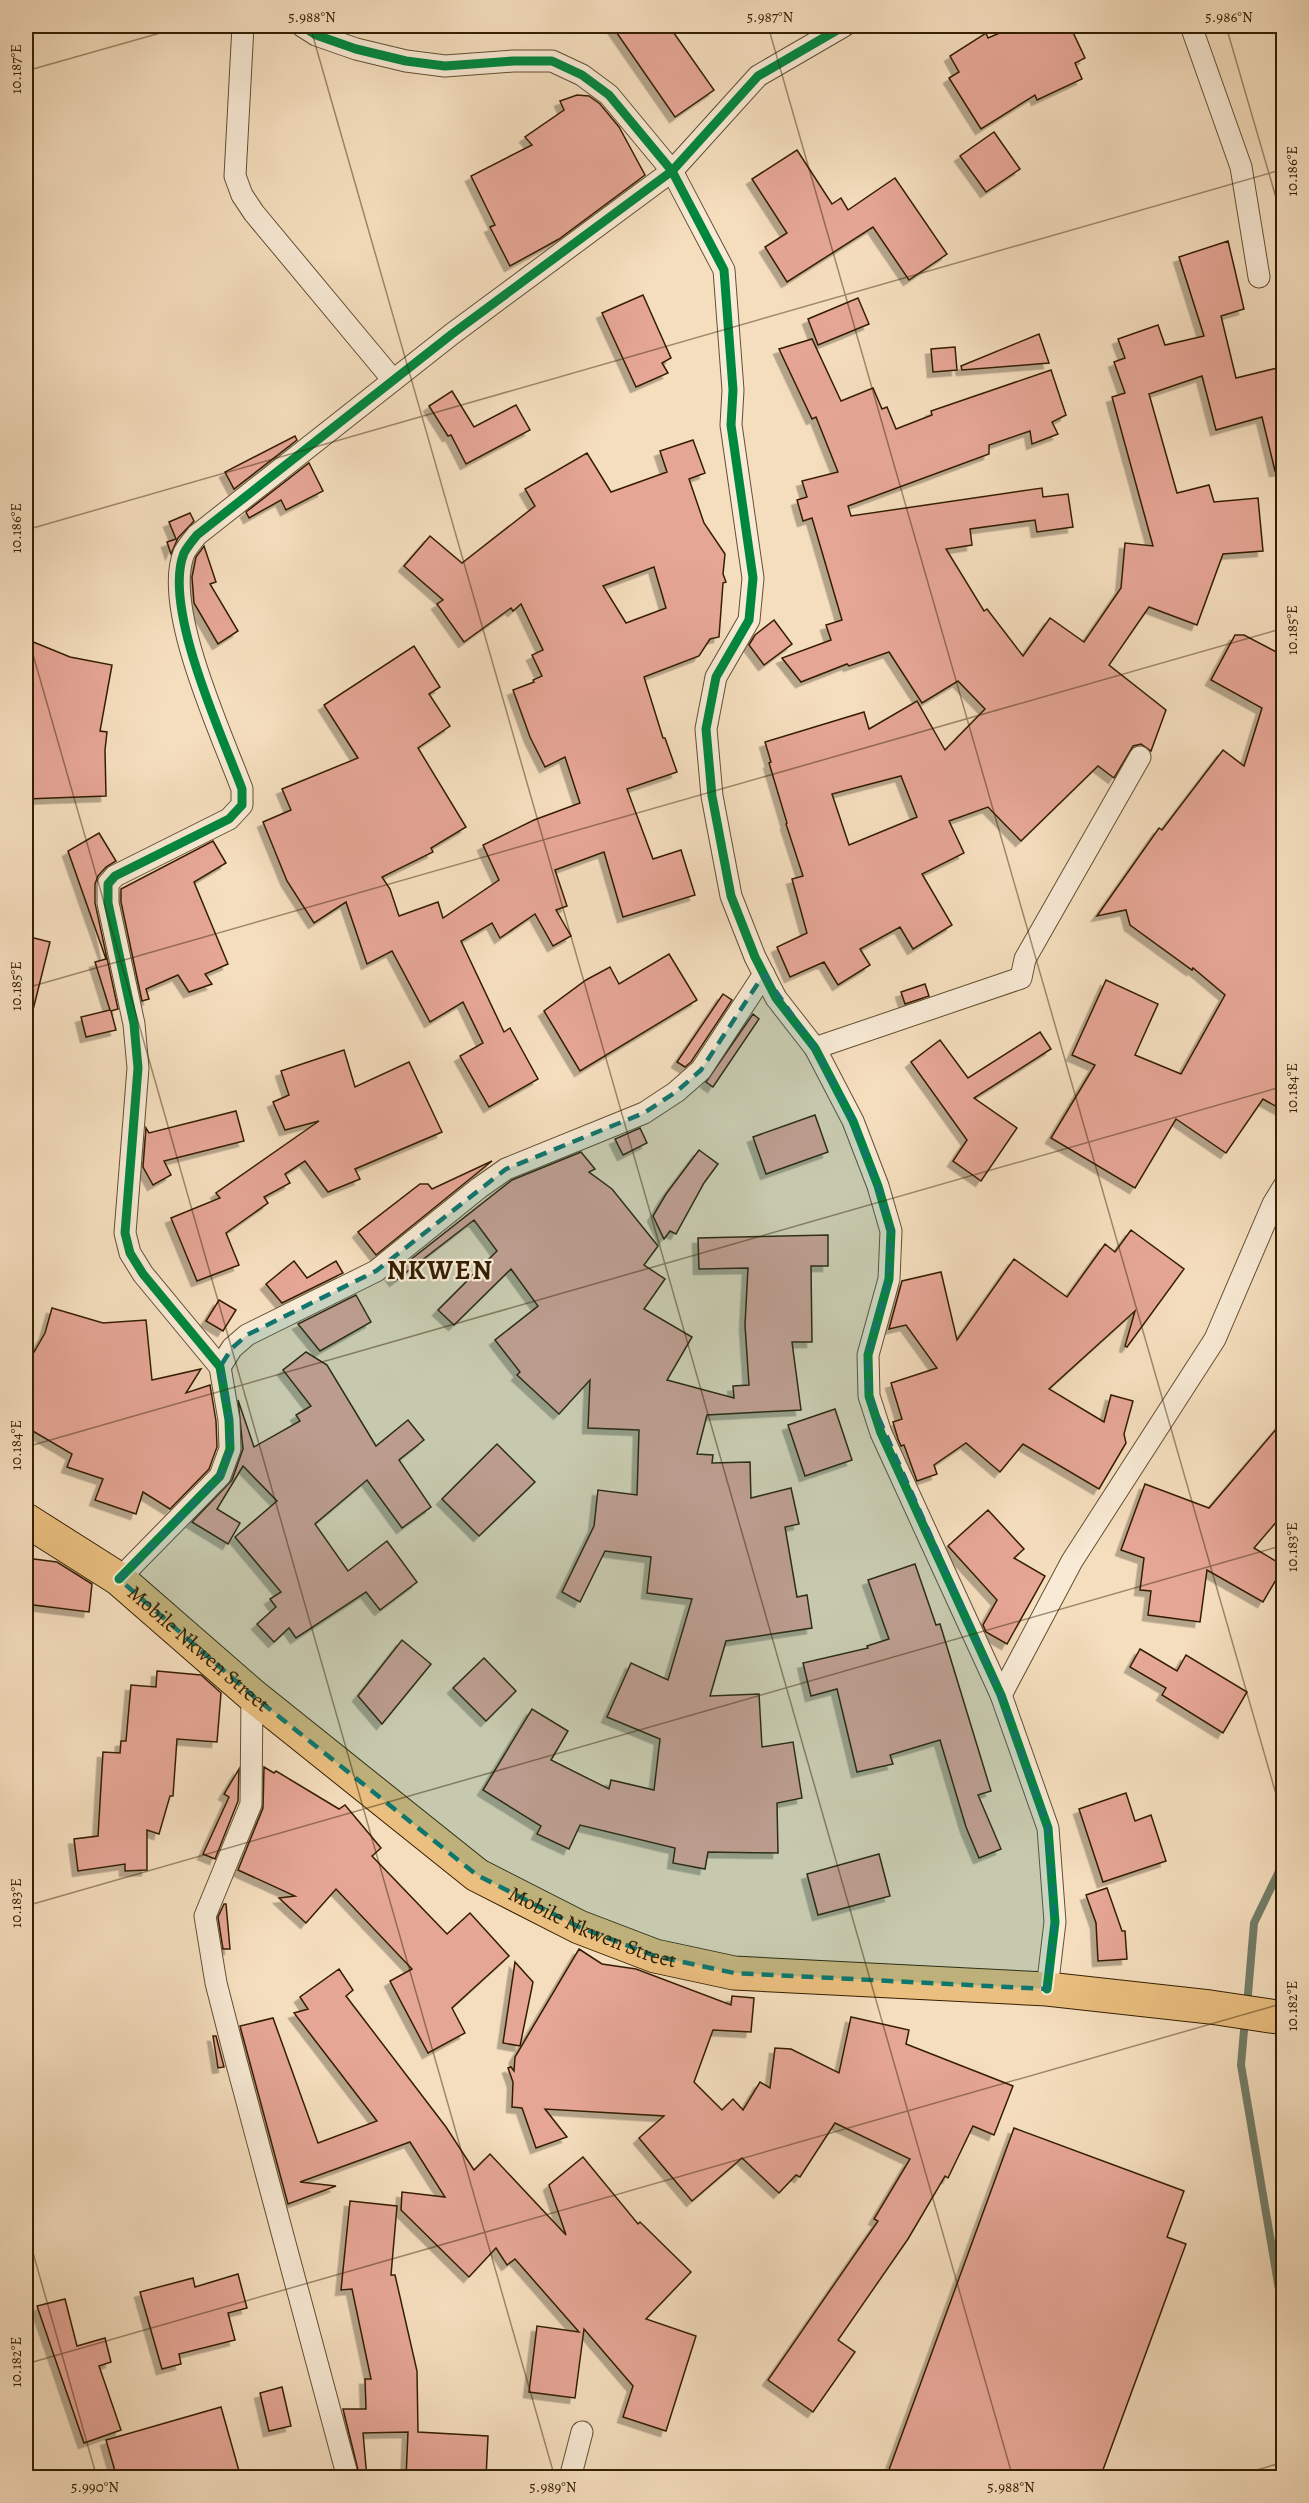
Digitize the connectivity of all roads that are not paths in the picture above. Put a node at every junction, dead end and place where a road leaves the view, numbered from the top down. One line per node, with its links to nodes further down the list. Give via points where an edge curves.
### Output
1 (243, 26): 7 (street, via 235,176 242,195)
2 (302, 26): 5 (street, via 316,35 406,61 445,66 552,61 582,75 609,95)
3 (844, 26): 5 (street, via 758,76)
4 (1191, 26): 6 (street, via 1241,167)
5 (672, 171): 7 (street); 9 (street, via 724,270 733,390 731,425 753,578 748,620 716,678 706,729 712,796 731,897)
6 (1259, 277)
7 (393, 380): 12 (street, via 197,535 184,553 179,574 189,648 242,789 242,805 230,819 115,876 108,884 108,903 134,1024 138,1068 125,1233 130,1253 143,1274)
8 (1140, 757): 10 (street, via 1024,959 1021,978)
9 (764, 974): 10 (street, via 776,998); 12 (street, via 701,1070 676,1092 644,1113 506,1169 376,1271 247,1335 232,1348)
10 (815, 1048): 16 (street, via 853,1121 891,1232 889,1279 868,1355 869,1396 881,1433)
11 (1284, 1186): 16 (street, via 1215,1339 1072,1561)
12 (220, 1367): 14 (street, via 230,1420 230,1449 220,1476)
13 (26, 1520): 14 (highway, Mobile Nkwen Street)
14 (119, 1579): 15 (highway, Mobile Nkwen Street)
15 (252, 1695): 17 (highway, Mobile Nkwen Street, via 477,1875 579,1927 655,1956 734,1973); 20 (street, via 251,1804 205,1916 216,1983)
16 (1000, 1695): 17 (street, via 1048,1828 1055,1922)
17 (1047, 1989): 18 (highway, Mobile Nkwen Street)
18 (1284, 2018)
19 (582, 2432): 21 (street)
20 (348, 2478)
21 (570, 2478)

